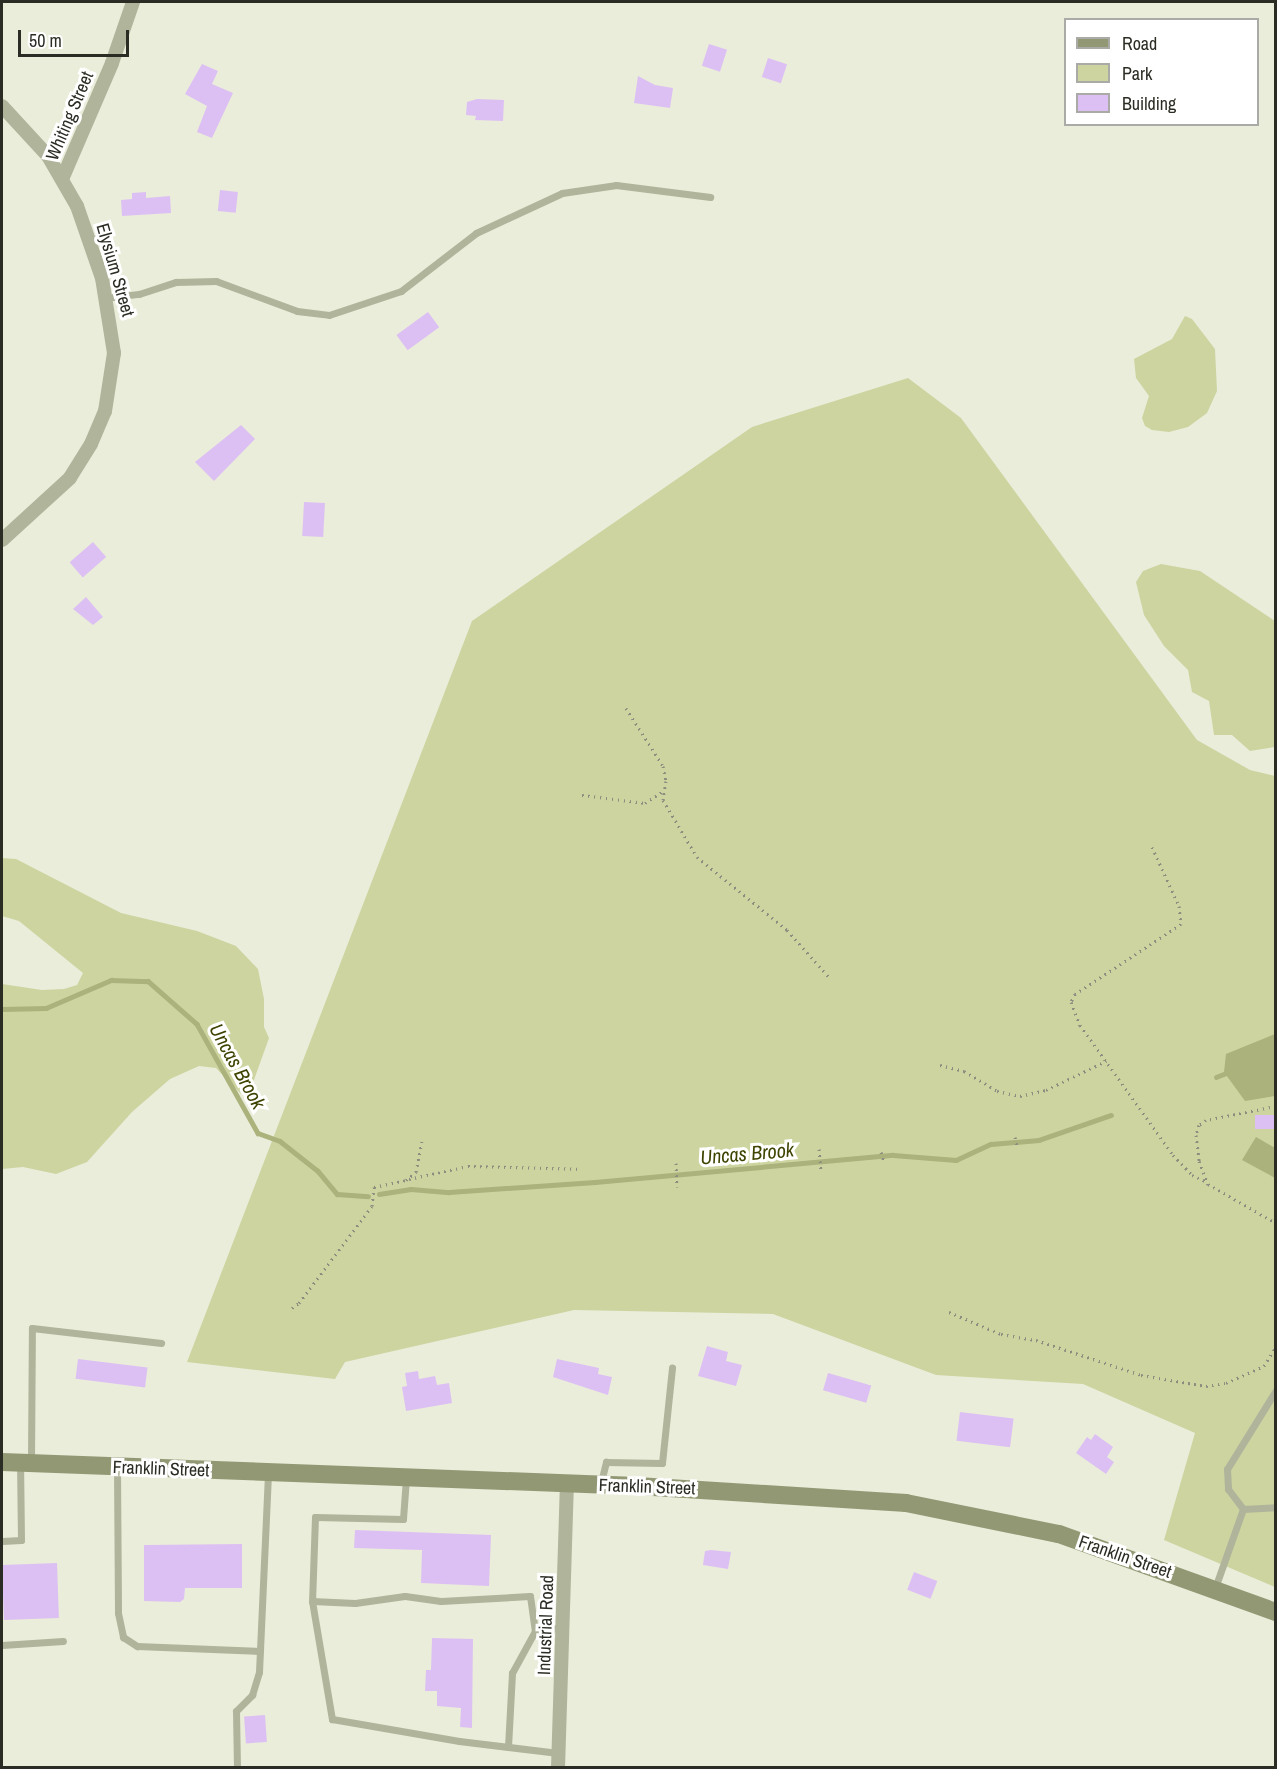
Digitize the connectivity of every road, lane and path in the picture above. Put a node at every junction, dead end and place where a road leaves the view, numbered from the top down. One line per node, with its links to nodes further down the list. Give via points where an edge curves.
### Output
1 (133, 2): 3 (street, Whiting Street, via 112,63)
2 (2, 106): 3 (street, Elysium Street)
3 (63, 177): 5 (street, Elysium Street, via 92,247)
4 (710, 197): 5 (lane, via 616,185 562,193 476,233 386,298 329,315 297,311 216,281 176,282 139,294)
5 (105, 298): 6 (street, Elysium Street, via 114,353 105,411 91,444 70,478)
6 (2, 540)
7 (626, 708): 8 (path, via 663,766)
8 (663, 790): 9 (path, via 645,803); 11 (path, via 666,808 697,857 787,930)
9 (582, 795)
10 (1152, 847): 12 (path, via 1179,906 1181,924 1075,994 1071,1002 1080,1025)
11 (828, 976)
12 (1106, 1061): 13 (path, via 1046,1090 1020,1096 997,1091 964,1071); 25 (path, via 1173,1155 1192,1175)
13 (940, 1065)
14 (1275, 1106): 25 (path, via 1199,1125 1199,1161)
15 (1015, 1137): 17 (path)
16 (422, 1142): 24 (path, via 420,1165)
17 (1017, 1147)
18 (819, 1149): 23 (path)
19 (881, 1152): 20 (path)
20 (884, 1162)
21 (676, 1163): 26 (path)
22 (582, 1169): 24 (path, via 474,1165)
23 (821, 1172)
24 (406, 1180): 28 (path, via 376,1185 373,1201)
25 (1208, 1182): 27 (path)
26 (677, 1187)
27 (1275, 1223)
28 (292, 1308)
29 (949, 1312): 31 (path, via 987,1330 1036,1340 1141,1375 1206,1386 1219,1386 1264,1366)
30 (161, 1343): 35 (lane, via 32,1328)
31 (1275, 1347)
32 (672, 1368): 40 (lane, via 662,1463 606,1462)
33 (1275, 1390): 42 (lane, via 1227,1469 1228,1489)
34 (2, 1462): 35 (main road, Franklin Street)
35 (26, 1463): 36 (main road, Franklin Street); 43 (lane, via 21,1540)
36 (117, 1467): 37 (main road, Franklin Street); 51 (lane, via 118,1613 123,1637 137,1646)
37 (267, 1473): 38 (main road, Franklin Street); 51 (lane)
38 (406, 1478): 39 (main road, Franklin Street); 45 (lane, via 403,1519 315,1517)
39 (567, 1485): 40 (main road, Franklin Street); 47 (street, Industrial Road)
40 (601, 1485): 44 (main road, Franklin Street, via 849,1496 918,1505 1059,1534)
41 (1275, 1507): 42 (lane)
42 (1244, 1509): 44 (lane)
43 (2, 1541)
44 (1215, 1588): 46 (main road, Franklin Street)
45 (312, 1601): 48 (lane, via 530,1596); 52 (lane, via 332,1719)
46 (1275, 1612)
47 (564, 1627): 48 (lane); 53 (street, Industrial Road)
48 (535, 1631): 52 (lane, via 512,1673)
49 (63, 1641): 50 (lane)
50 (2, 1645)
51 (260, 1652): 54 (lane, via 252,1695 236,1711)
52 (508, 1747): 53 (lane)
53 (559, 1753): 55 (street, Industrial Road)
54 (237, 1767)
55 (558, 1767)

